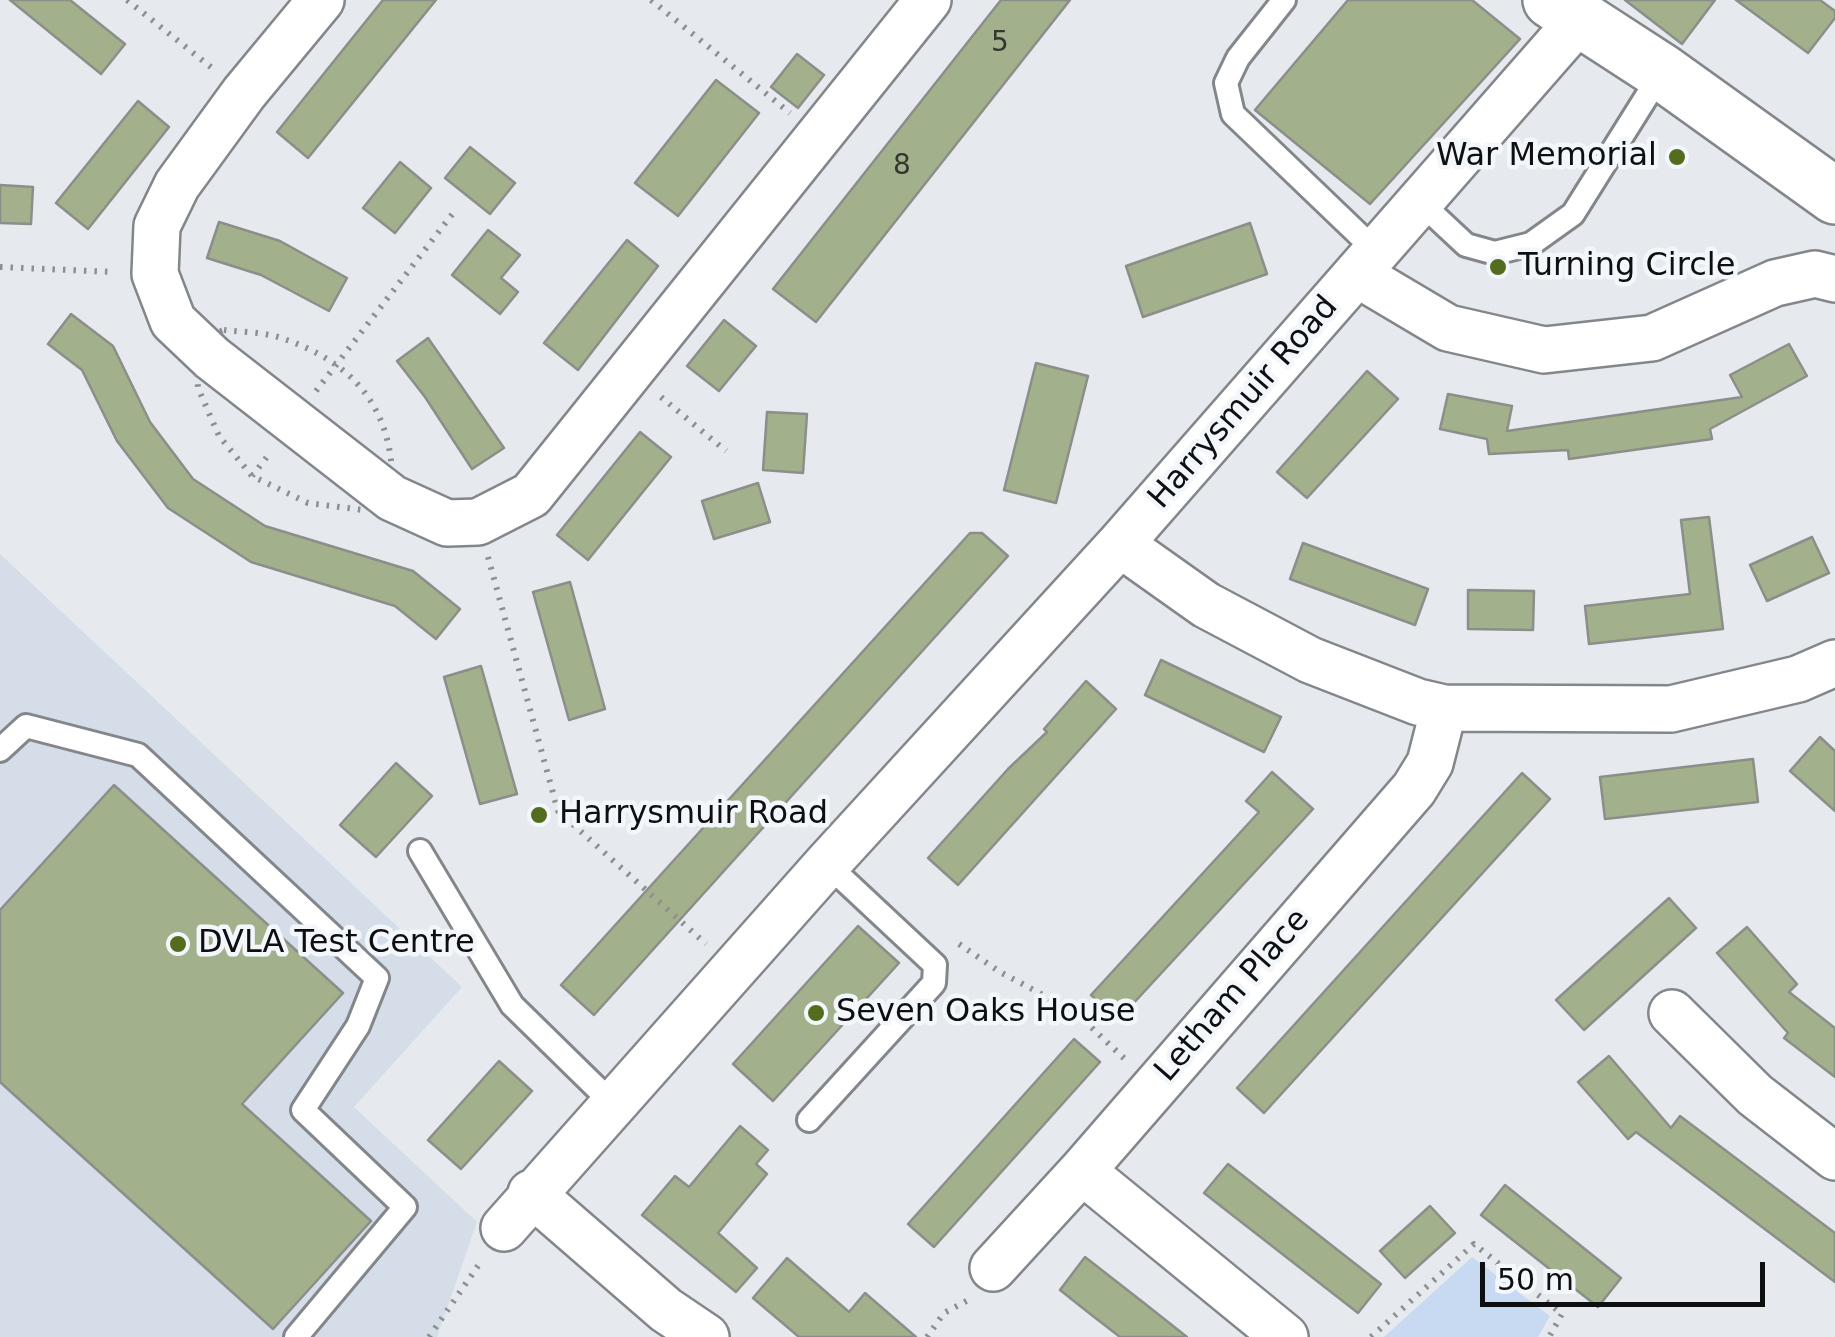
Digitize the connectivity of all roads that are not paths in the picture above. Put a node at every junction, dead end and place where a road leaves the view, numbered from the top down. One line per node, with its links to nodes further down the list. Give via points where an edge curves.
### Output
1 (321, 0): 2 (street, via 244,93 170,199 157,226 155,274 172,321 194,341 392,498 447,524 478,522 531,495)
2 (928, 0)
3 (1284, 0): 8 (lane, via 1226,83 1233,114)
4 (1565, 10): 5 (main road); 7 (street, Harrysmuir Road)
5 (1662, 72): 6 (main road); 7 (lane, via 1573,214 1531,244 1496,253 1466,245)
6 (1835, 196)
7 (1420, 202): 8 (street, Harrysmuir Road)
8 (1367, 263): 9 (street, via 1448,328 1544,350 1652,338 1775,283 1816,274); 10 (street, Harrysmuir Road)
9 (1835, 278)
10 (1120, 544): 12 (street, via 1206,604 1310,660); 15 (street, Harrysmuir Road)
11 (1835, 663): 12 (street, via 1798,680 1671,710)
12 (1444, 708): 20 (street, Letham Place, via 1430,763 1414,789)
13 (0, 750): 24 (lane, via 26,726 138,755 377,978 358,1026 303,1110 404,1207)
14 (420, 851): 17 (lane, via 512,1005)
15 (826, 864): 17 (street, Harrysmuir Road); 18 (lane, via 935,965 934,983)
16 (1671, 1013): 19 (street, via 1756,1095)
17 (612, 1104): 21 (street, Harrysmuir Road)
18 (809, 1120)
19 (1835, 1157)
20 (1082, 1171): 23 (street, Letham Place); 26 (street)
21 (531, 1194): 22 (street, Harrysmuir Road); 25 (street)
22 (504, 1228)
23 (992, 1268)
24 (296, 1337)
25 (706, 1337)
26 (1285, 1337)

